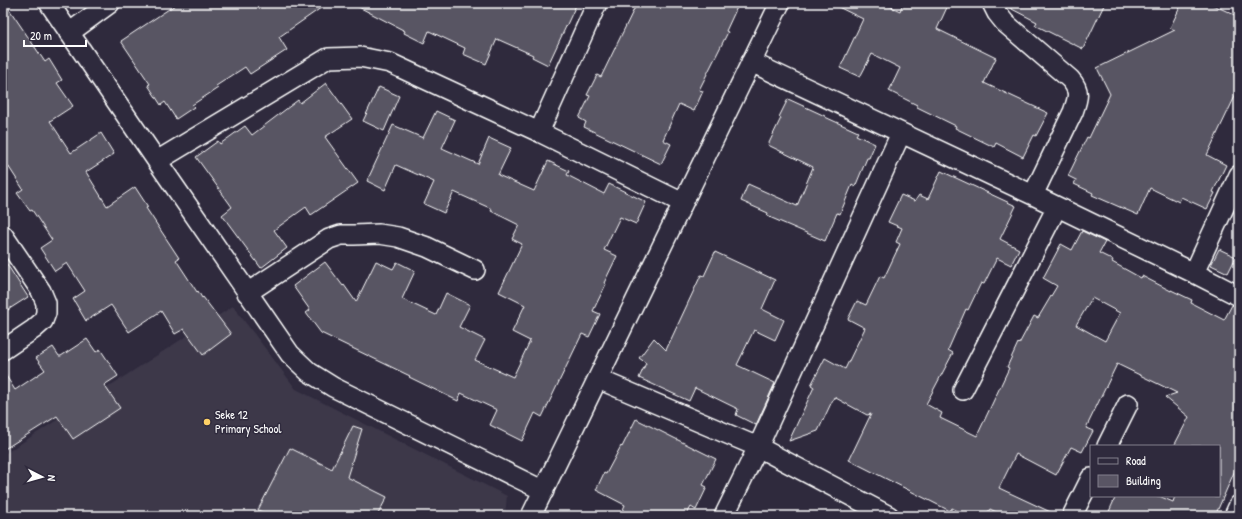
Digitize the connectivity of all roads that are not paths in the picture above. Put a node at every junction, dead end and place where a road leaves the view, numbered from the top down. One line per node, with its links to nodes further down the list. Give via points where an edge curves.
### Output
1 (49, 3): 6 (street)
2 (110, 3): 6 (street)
3 (597, 3): 8 (street)
4 (780, 3): 7 (street)
5 (992, 3): 12 (street, via 1005,23 1070,79 1078,93 1073,112)
6 (69, 33): 10 (street)
7 (751, 62): 9 (street); 13 (street)
8 (539, 132): 10 (street, via 390,63 360,57 328,58); 13 (street)
9 (901, 133): 12 (street); 25 (street)
10 (156, 161): 18 (street)
11 (1239, 176): 17 (street)
12 (1033, 195): 14 (street)
13 (683, 203): 21 (street)
14 (1057, 207): 17 (street); 22 (street)
15 (3, 235): 20 (street, via 41,291 46,303 46,314 43,321 34,329)
16 (475, 270): 18 (street, via 427,247 398,237 379,234 341,235 329,239)
17 (1194, 273): 19 (street)
18 (247, 293): 27 (street, via 290,354 310,372 333,387)
19 (1239, 296)
20 (3, 350)
21 (598, 379): 25 (street); 27 (street)
22 (963, 390)
23 (1128, 404): 24 (street)
24 (1108, 445)
25 (758, 447): 30 (street); 31 (street)
26 (1090, 480): 32 (street)
27 (544, 490): 29 (street)
28 (1239, 505): 33 (street)
29 (531, 516)
30 (724, 516)
31 (889, 516)
32 (1072, 516)
33 (1234, 516)

